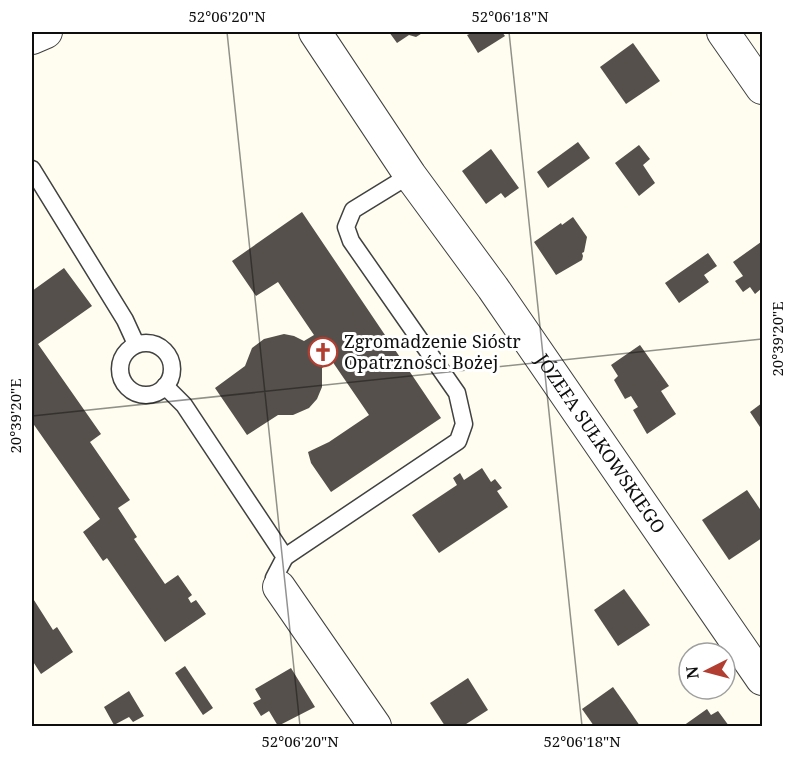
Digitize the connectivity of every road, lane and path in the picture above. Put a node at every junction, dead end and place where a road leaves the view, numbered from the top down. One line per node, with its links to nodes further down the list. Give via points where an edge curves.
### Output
1 (46, 32): 4 (street)
2 (315, 32): 7 (street, JÓZEFA SUŁKOWSKIEGO)
3 (723, 32): 5 (street)
4 (32, 38)
5 (762, 88)
6 (32, 169): 8 (lane)
7 (410, 175): 10 (lane, via 353,210 346,227 351,241 458,393 464,424 458,441); 12 (street, JÓZEFA SUŁKOWSKIEGO, via 493,288)
8 (136, 344): 9 (lane, via 153,344 167,354 172,370); 9 (lane, via 120,363 127,387 150,395)
9 (165, 386): 10 (lane, via 184,405)
10 (285, 557): 11 (lane, via 274,578)
11 (279, 587): 13 (street)
12 (762, 679)
13 (375, 726)

